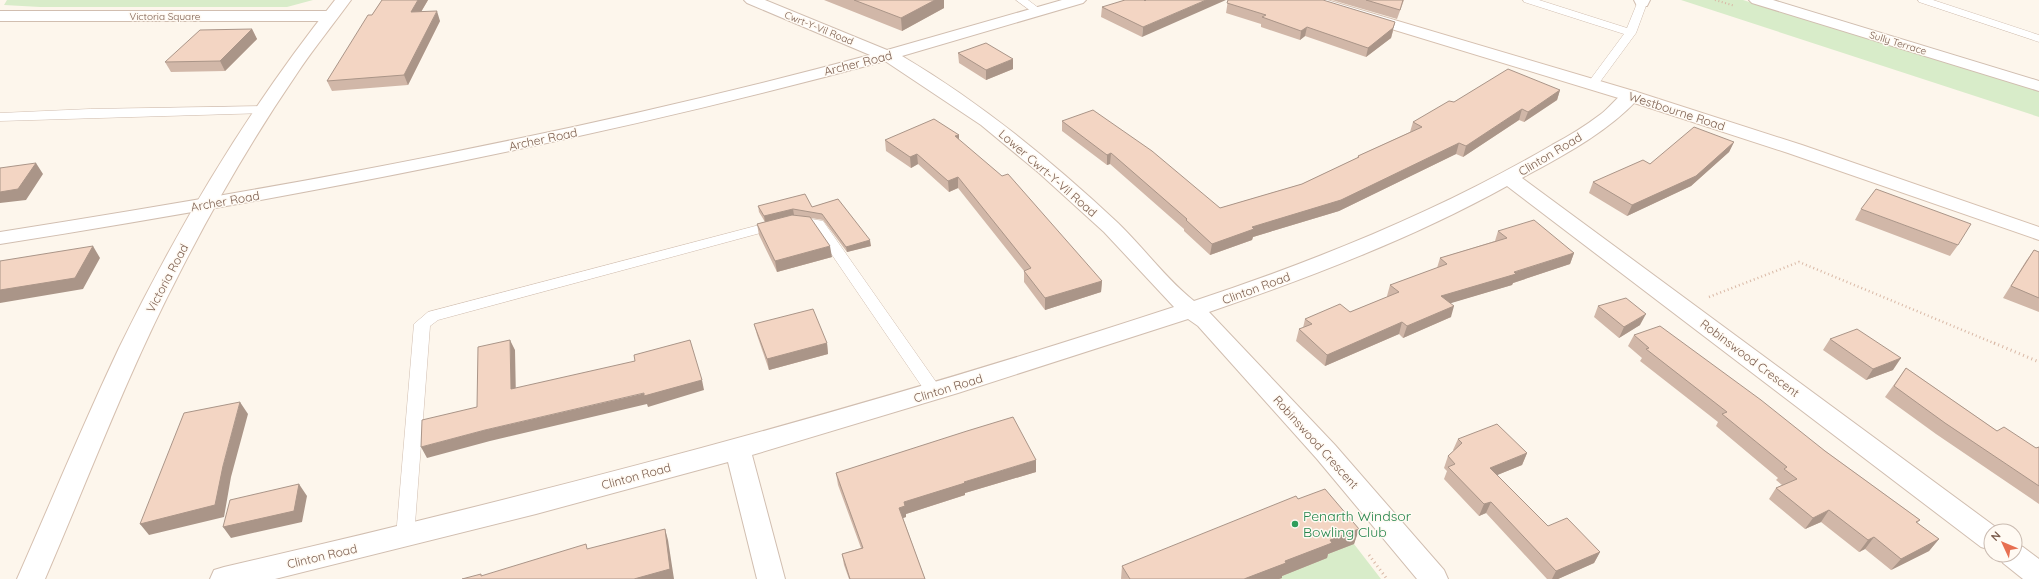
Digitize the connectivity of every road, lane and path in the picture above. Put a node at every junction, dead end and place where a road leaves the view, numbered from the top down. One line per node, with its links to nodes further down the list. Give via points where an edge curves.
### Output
1 (752, 0): 14 (street, Cwrt-Y-Vil Road)
2 (1021, 0): 10 (lane)
3 (1078, 0): 10 (street, Archer Road)
4 (1312, 0): 15 (street, Westbourne Road)
5 (1528, 0): 12 (lane)
6 (1757, 0): 16 (street, Sully Terrace)
7 (1923, 0): 13 (lane)
8 (1642, 2): 12 (lane)
9 (337, 8): 11 (street, Victoria Square); 18 (street, Victoria Road, via 292,66)
10 (1039, 12): 14 (street, Archer Road)
11 (0, 16)
12 (1630, 33): 15 (lane)
13 (2039, 39)
14 (887, 55): 21 (street, Archer Road, via 596,128 384,172); 25 (street, Lower Cwrt-Y-Vil Road, via 951,96 1029,155 1111,228 1178,300)
15 (1593, 84): 17 (street, Westbourne Road)
16 (2039, 86)
17 (1631, 96): 20 (street, Clinton Road, via 1612,115); 22 (street, Westbourne Road, via 1802,151)
18 (264, 110): 19 (lane); 21 (street, Victoria Road)
19 (0, 117)
20 (1509, 178): 24 (street, Robinswood Crescent); 25 (street, Clinton Road, via 1414,226 1281,279)
21 (206, 205): 23 (street, Archer Road); 34 (street, Victoria Road, via 147,315)
22 (2039, 234)
23 (0, 238)
24 (1683, 307): 26 (path, via 1799,262); 29 (street, Robinswood Crescent)
25 (1192, 310): 27 (street, Clinton Road); 38 (street, Robinswood Crescent, via 1206,321 1326,452)
26 (2039, 362)
27 (935, 393): 28 (street, Clinton Road); 30 (lane, via 818,224 794,220 434,316 422,324)
28 (738, 449): 30 (street, Clinton Road); 36 (street)
29 (1983, 533)
30 (405, 537): 35 (street, Clinton Road)
31 (1368, 555): 37 (path)
32 (2023, 563): 33 (street)
33 (2039, 575)
34 (31, 579)
35 (224, 579)
36 (771, 579)
37 (1387, 579)
38 (1434, 579)

